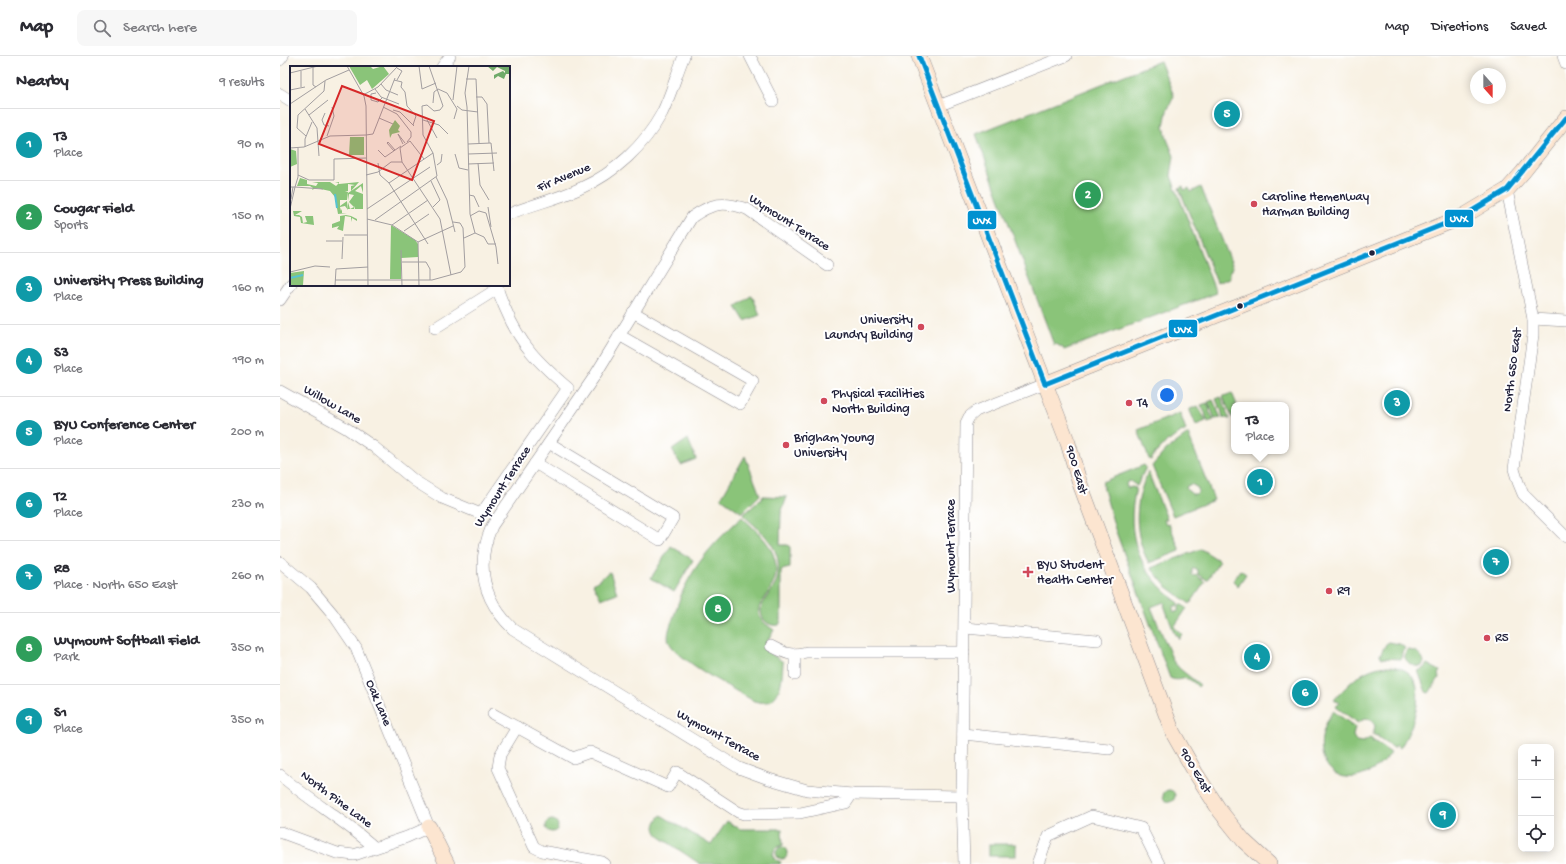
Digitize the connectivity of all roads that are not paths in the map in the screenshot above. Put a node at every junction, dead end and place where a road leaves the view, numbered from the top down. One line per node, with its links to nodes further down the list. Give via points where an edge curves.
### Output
1 (283, 56): 8 (street)
2 (450, 56): 10 (street)
3 (684, 56): 17 (street, Fir Avenue, via 662,112 653,128 631,154 613,169 582,188)
4 (750, 56): 13 (street)
5 (919, 56): 14 (main road, 900 East)
6 (1066, 56): 14 (street)
7 (1563, 56): 9 (street)
8 (280, 60)
9 (1566, 64)
10 (443, 66)
11 (280, 94): 12 (street)
12 (290, 100)
13 (773, 101)
14 (938, 106): 27 (main road, 900 East)
15 (1566, 118): 16 (main road)
16 (1507, 190): 23 (street, North 650 East); 27 (main road, via 1444,224)
17 (510, 214)
18 (827, 265): 22 (street, Wymount Terrace, via 747,209 732,204 706,207 692,217)
19 (290, 285): 21 (street)
20 (497, 287): 25 (street); 28 (street, Willow Lane, via 520,339 540,363 568,388 481,514 442,498 416,482 369,443)
21 (280, 300)
22 (633, 312): 26 (street, Wymount Terrace); 26 (street, via 754,381 740,404)
23 (1533, 319): 24 (street); 31 (street, North 650 East, via 1514,470 1524,494)
24 (1566, 321)
25 (435, 328)
26 (619, 335): 29 (street, Wymount Terrace, via 594,377)
27 (1045, 384): 33 (street, Wymount Terrace, via 976,411 969,417 966,432); 49 (main road, 900 East, via 1116,583 1174,733 1194,772 1220,811)
28 (280, 391)
29 (549, 442): 30 (street, Wymount Terrace); 30 (street, via 673,518 660,540)
30 (535, 463): 44 (street, Wymount Terrace, via 492,526 483,552 483,572 488,593 503,619 513,629 739,768 807,790)
31 (1566, 537)
32 (280, 562): 46 (street, Oak Lane, via 311,588 356,648)
33 (964, 628): 34 (street); 36 (street, Wymount Terrace)
34 (1097, 640)
35 (771, 646): 37 (street, via 785,654)
36 (964, 652): 37 (street); 41 (street, Wymount Terrace)
37 (796, 654): 38 (street)
38 (795, 675)
39 (493, 714): 40 (street)
40 (517, 727): 44 (street, via 573,758 590,752 668,787 677,772 744,814 800,813 846,803); 51 (street, via 500,755 498,768 534,847 542,851)
41 (963, 734): 42 (street); 45 (street, Wymount Terrace)
42 (1108, 749)
43 (280, 775): 48 (street, North Pine Lane)
44 (852, 794): 45 (street, Wymount Terrace)
45 (962, 796): 52 (street, Wymount Terrace)
46 (429, 827): 48 (street); 50 (main road, Oak Lane)
47 (280, 832): 48 (street, via 337,854 354,855)
48 (374, 847)
49 (1261, 861)
50 (447, 864)
51 (605, 864)
52 (964, 864)
53 (1038, 864): 54 (street, via 1048,836 1092,816 1141,828)
54 (1159, 864)

